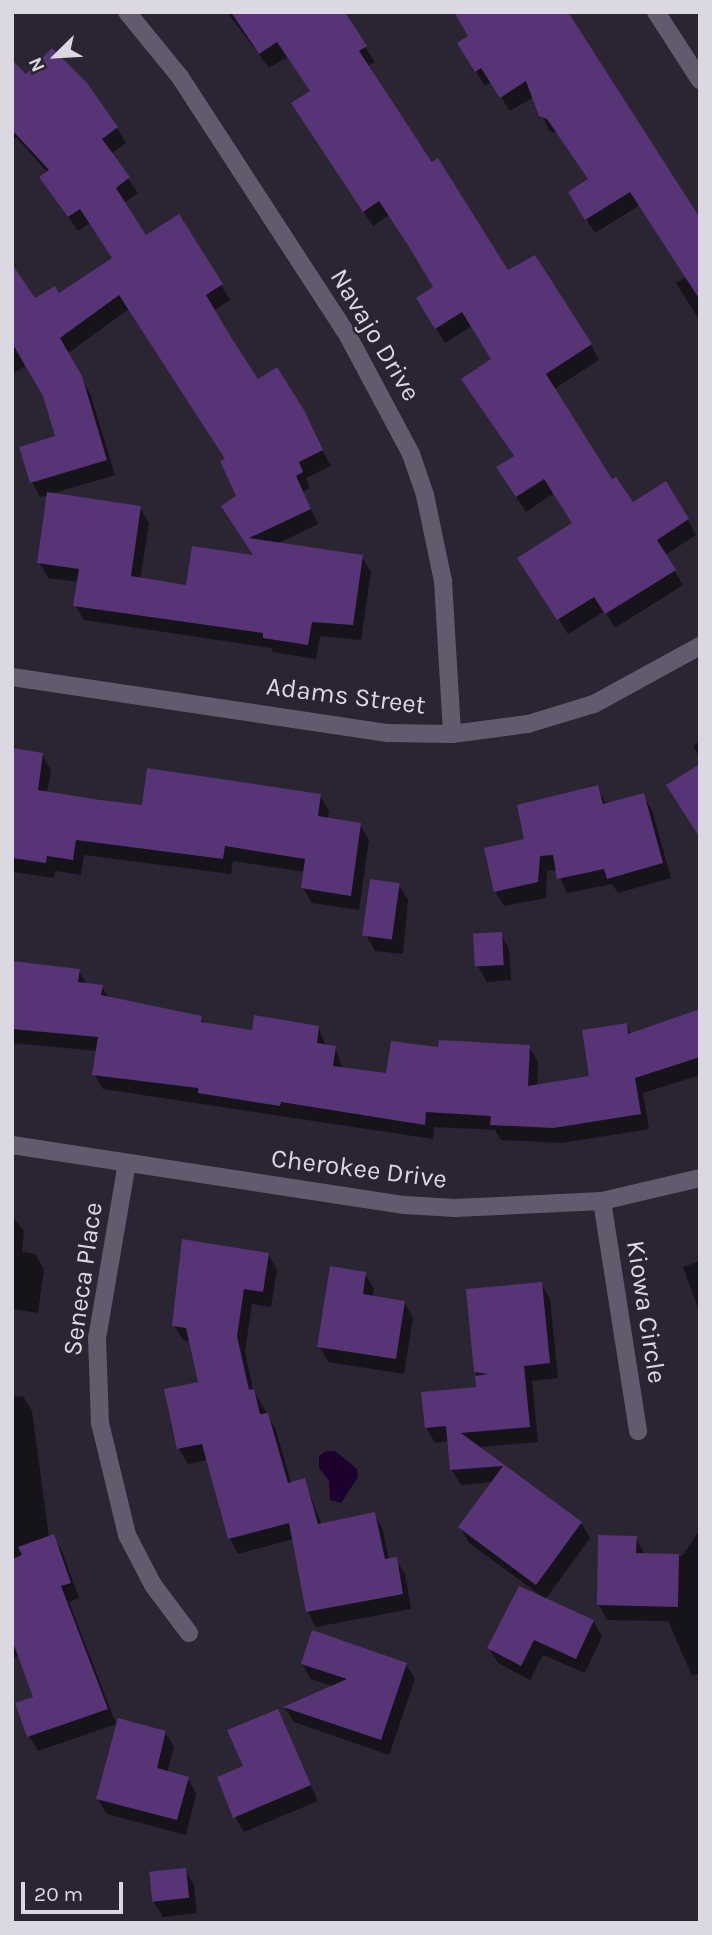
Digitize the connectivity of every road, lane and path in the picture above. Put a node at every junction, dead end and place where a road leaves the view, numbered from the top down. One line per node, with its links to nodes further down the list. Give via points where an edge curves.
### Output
1 (127, 12): 6 (street, Navajo Drive, via 180,77 347,334 411,454 425,495 443,581)
2 (656, 12): 3 (street)
3 (700, 80)
4 (700, 646): 6 (street, Adams Street, via 593,704 528,724)
5 (12, 677): 6 (street, Adams Street, via 388,733)
6 (452, 734)
7 (12, 1145): 8 (street, Cherokee Drive)
8 (127, 1163): 10 (street, Cherokee Drive, via 404,1205 504,1208); 12 (street, Seneca Place, via 97,1338 100,1423 127,1535 153,1585)
9 (700, 1178): 10 (street, Cherokee Drive)
10 (602, 1200): 11 (street, Kiowa Circle)
11 (638, 1431)
12 (189, 1633)

